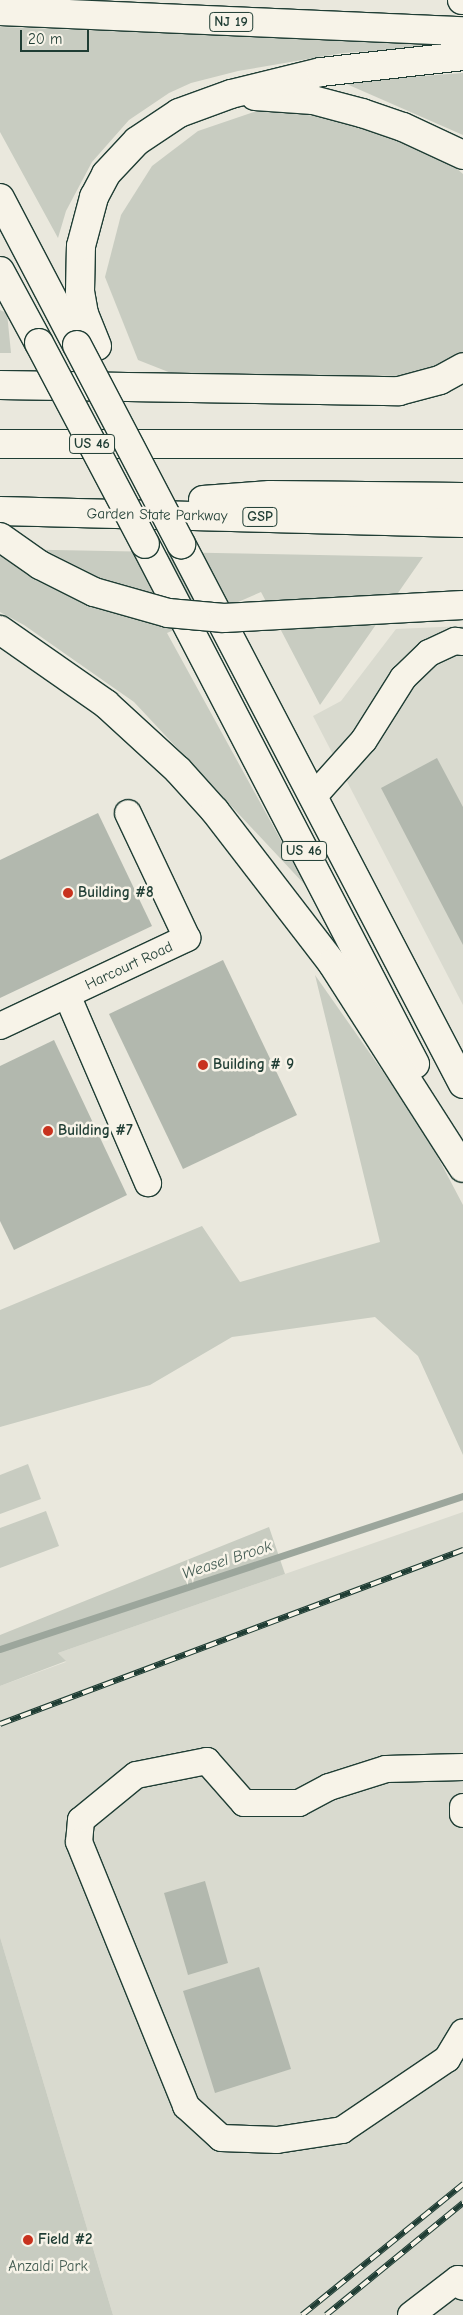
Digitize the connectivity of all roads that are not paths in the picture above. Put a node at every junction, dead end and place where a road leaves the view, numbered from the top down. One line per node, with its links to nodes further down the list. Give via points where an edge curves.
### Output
1 (0, 11): 2 (highway, NJ 19)
2 (463, 31)
3 (463, 56): 4 (highway, via 405,60 321,72)
4 (231, 94): 5 (highway, via 313,100 338,106 403,127); 10 (highway, via 178,113 155,127 106,174 86,221 80,269)
5 (463, 155)
6 (0, 198): 10 (highway, US 46)
7 (0, 271): 9 (highway, US 46)
8 (0, 302): 9 (highway)
9 (25, 318): 28 (highway, US 46, bridge)
10 (87, 346): 23 (highway, US 46, bridge, via 181,544)
11 (463, 366): 12 (highway, via 440,380 399,390)
12 (0, 385)
13 (0, 444): 14 (highway)
14 (463, 444)
15 (463, 497): 17 (highway, via 270,495)
16 (0, 511): 17 (highway, Garden State Parkway / GSP)
17 (57, 512): 18 (highway, Garden State Parkway / GSP)
18 (463, 523)
19 (0, 537): 20 (highway, bridge, via 40,565 94,592 168,613 224,618)
20 (463, 605)
21 (0, 630): 29 (highway, via 106,704 178,770 215,811 332,963)
22 (463, 642): 23 (street, via 455,641 429,653 403,678 364,740)
23 (312, 797): 27 (highway, US 46)
24 (128, 813): 25 (street, Harcourt Road, via 188,938)
25 (67, 995): 26 (street, Harcourt Road); 30 (street)
26 (0, 1026)
27 (463, 1084)
28 (463, 1158)
29 (463, 1168)
30 (148, 1183)
31 (463, 1767): 34 (street, via 386,1769 330,1787 299,1803 244,1803 207,1761 136,1775 81,1820 79,1842 186,2106 221,2138 277,2140 342,2130 447,2059)
32 (463, 1807): 33 (street)
33 (463, 1814)
34 (463, 2032)
35 (463, 2287): 36 (street, via 458,2279)
36 (411, 2315)

